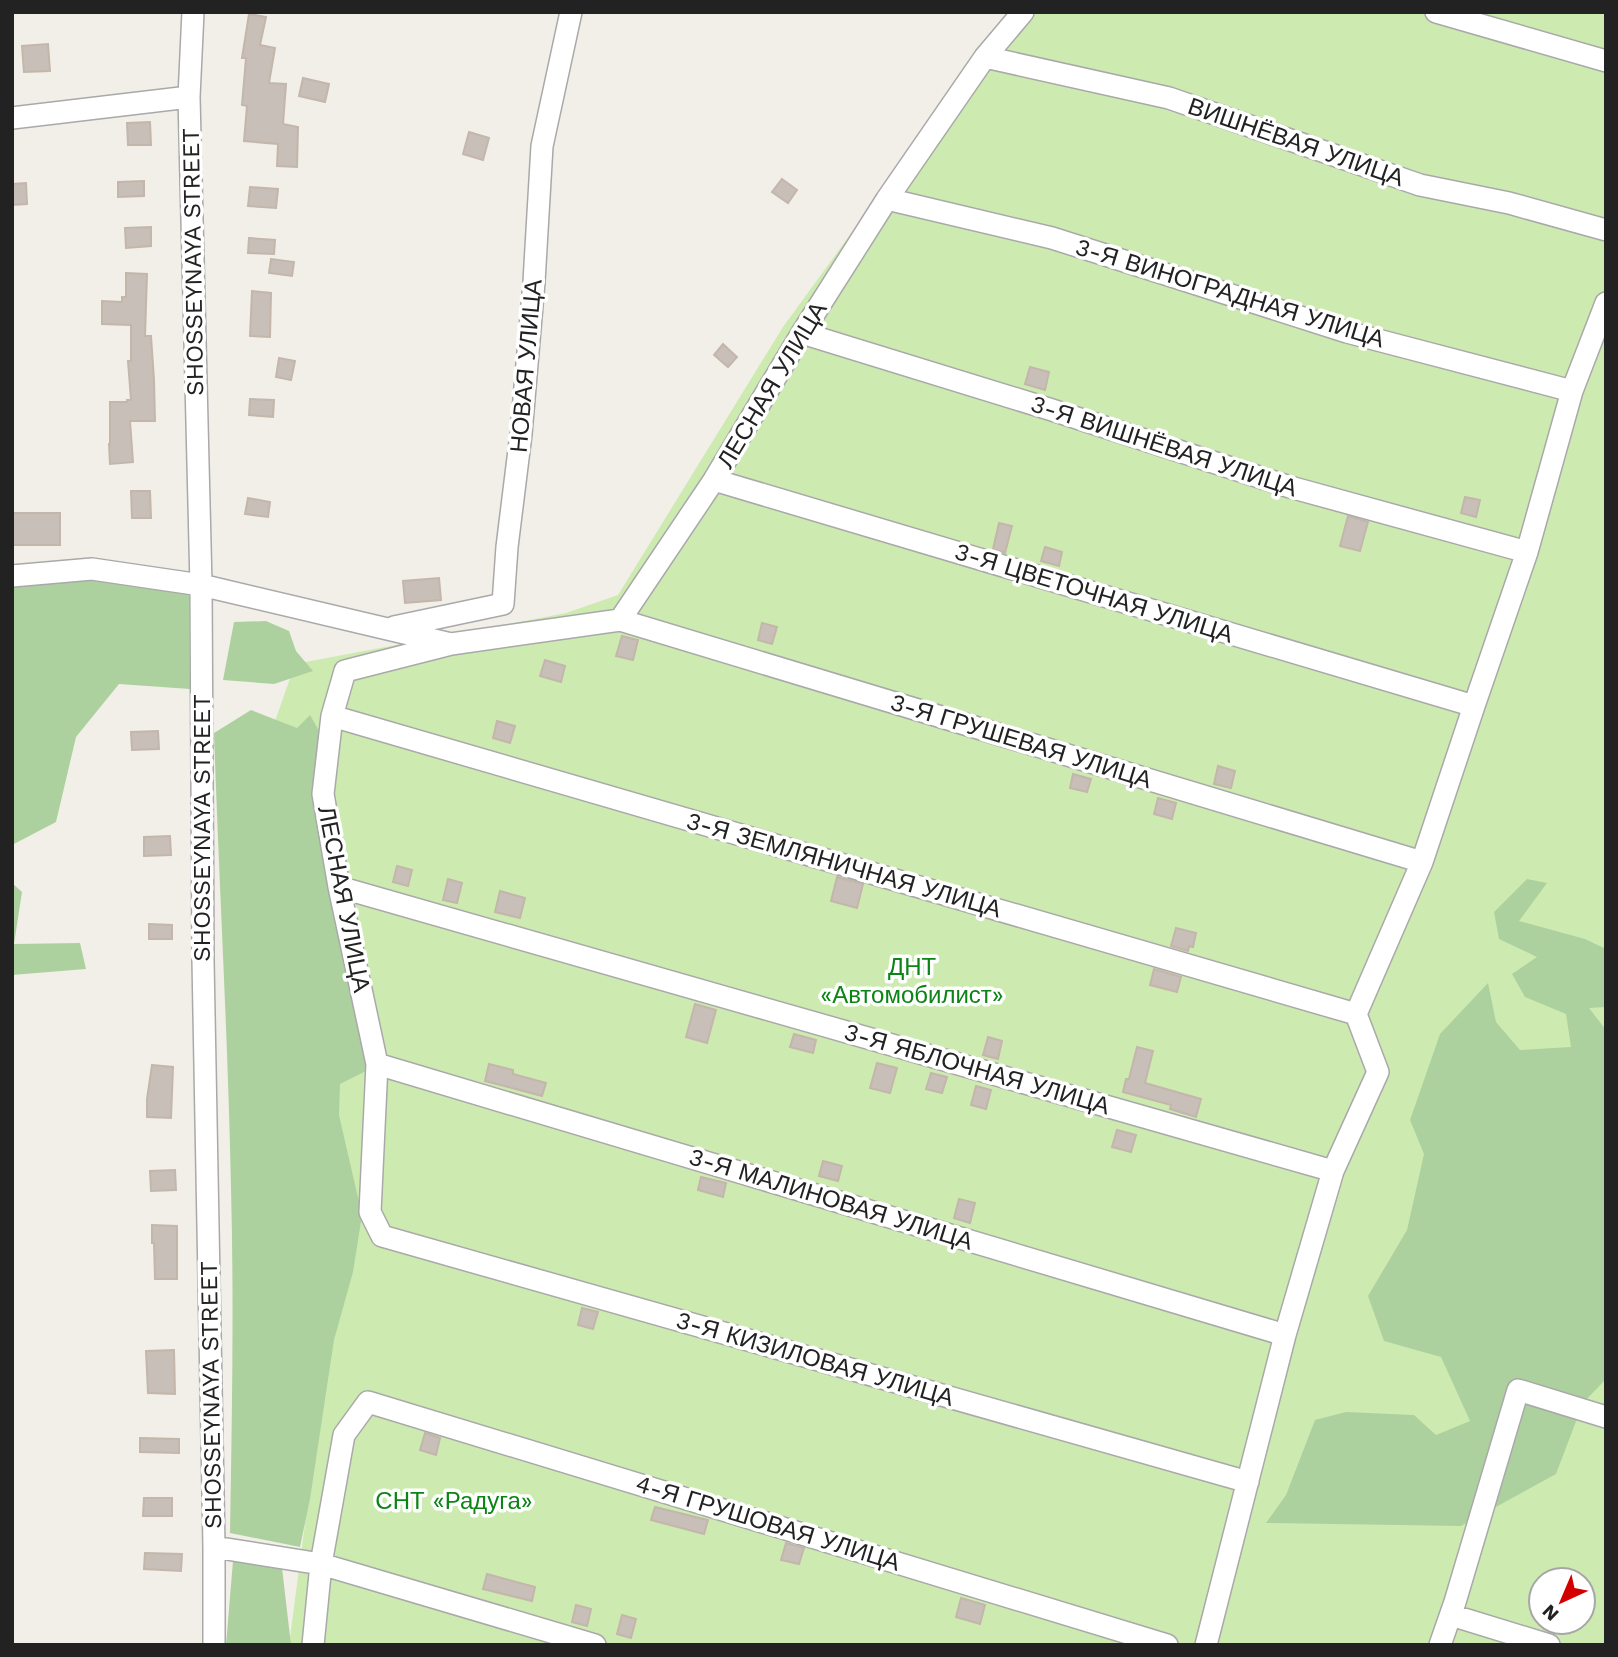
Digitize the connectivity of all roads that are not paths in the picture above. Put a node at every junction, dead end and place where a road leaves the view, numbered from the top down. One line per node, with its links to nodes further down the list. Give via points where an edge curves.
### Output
1 (193, 12): 7 (street, SHOSSEYNAYA STREET)
2 (571, 12): 19 (street, НОВАЯ УЛИЦА, via 542,146 533,296 503,604)
3 (1023, 12): 5 (street, ЛЕСНАЯ УЛИЦА)
4 (1436, 12): 6 (street)
5 (985, 57): 9 (street, ЛЕСНАЯ УЛИЦА); 10 (street, ВИШНЁВАЯ УЛИЦА, via 1169,98 1420,185)
6 (1606, 61)
7 (189, 97): 8 (street); 17 (street, SHOSSEYNAYA STREET)
8 (12, 118)
9 (887, 199): 12 (street, ЛЕСНАЯ УЛИЦА); 13 (street, 3-Я ВИНОГРАДНАЯ УЛИЦА, via 1052,238 1347,331)
10 (1606, 230)
11 (1606, 303): 13 (street)
12 (802, 333): 14 (street, ЛЕСНАЯ УЛИЦА); 15 (street, 3-Я ВИШНЁВАЯ УЛИЦА, via 1290,487)
13 (1572, 391): 15 (street)
14 (714, 480): 18 (street, ЛЕСНАЯ УЛИЦА); 21 (street, 3-Я ЦВЕТОЧНАЯ УЛИЦА)
15 (1527, 552): 21 (street)
16 (12, 576): 17 (street, ЛЕСНАЯ УЛИЦА, via 92,569)
17 (201, 585): 19 (street, ЛЕСНАЯ УЛИЦА); 32 (street, SHOSSEYNAYA STREET)
18 (620, 620): 20 (street, ЛЕСНАЯ УЛИЦА); 23 (street, 3-Я ГРУШЕВАЯ УЛИЦА)
19 (388, 629): 20 (street, ЛЕСНАЯ УЛИЦА)
20 (451, 644): 22 (street, ЛЕСНАЯ УЛИЦА, via 345,671)
21 (1474, 706): 23 (street)
22 (332, 716): 24 (street, ЛЕСНАЯ УЛИЦА, via 323,794); 25 (street, 3-Я ЗЕМЛЯНИЧНАЯ УЛИЦА)
23 (1422, 862): 25 (street)
24 (339, 887): 26 (street, ЛЕСНАЯ УЛИЦА); 27 (street, 3-Я ЯБЛОЧНАЯ УЛИЦА)
25 (1356, 1014): 27 (street, via 1378,1072)
26 (377, 1064): 28 (street, ЛЕСНАЯ УЛИЦА, via 370,1212); 29 (street, 3-Я МАЛИНОВАЯ УЛИЦА)
27 (1333, 1171): 29 (street)
28 (382, 1236): 31 (street, 3-Я КИЗИЛОВАЯ УЛИЦА)
29 (1285, 1335): 31 (street)
30 (1606, 1417): 34 (street, via 1518,1390)
31 (1248, 1482): 39 (street)
32 (214, 1547): 33 (street); 35 (street, SHOSSEYNAYA STREET)
33 (321, 1564): 36 (street); 37 (street); 38 (street, 4-Я ГРУШОВАЯ УЛИЦА, via 344,1435 368,1402)
34 (1451, 1615): 40 (street); 41 (street)
35 (214, 1645)
36 (313, 1645)
37 (595, 1645)
38 (1167, 1645)
39 (1206, 1645)
40 (1440, 1645)
41 (1549, 1645)

